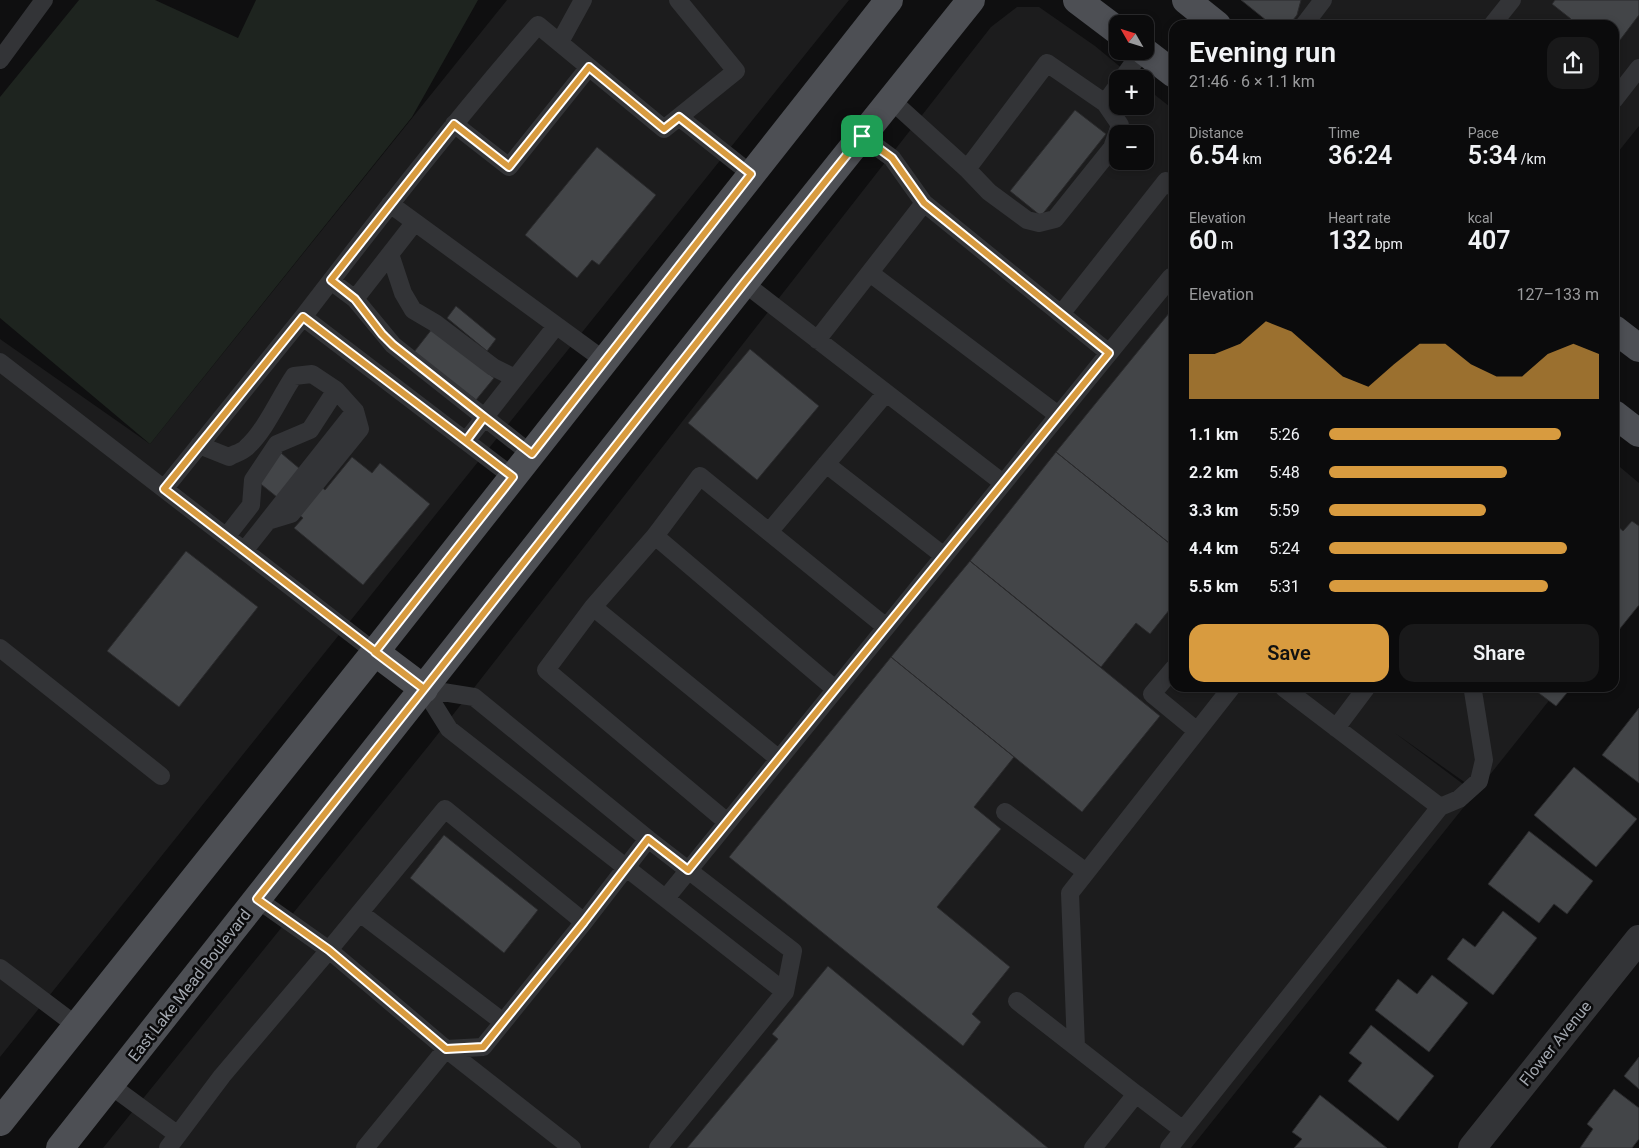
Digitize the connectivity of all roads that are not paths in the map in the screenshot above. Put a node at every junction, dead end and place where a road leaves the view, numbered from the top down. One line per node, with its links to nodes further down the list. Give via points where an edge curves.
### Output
1 (44, 0): 16 (lane)
2 (583, 0): 14 (lane)
3 (678, 0): 24 (lane, via 736,71)
4 (889, 0): 28 (main road)
5 (971, 0): 22 (main road, East Lake Mead Boulevard)
6 (1076, 0): 13 (main road)
7 (1186, 0): 10 (main road)
8 (1323, 0): 11 (lane)
9 (1512, 0): 12 (lane)
10 (1211, 20)
11 (1308, 20)
12 (1496, 20)
13 (1109, 24)
14 (560, 42): 17 (lane); 25 (lane, via 538,25)
15 (1154, 59): 19 (main road)
16 (0, 60)
17 (589, 67): 24 (lane, via 664,129); 25 (lane, via 509,167)
18 (1639, 68): 20 (lane)
19 (1169, 70)
20 (1619, 94)
21 (1109, 97): 23 (lane)
22 (891, 100): 26 (main road, East Lake Mead Boulevard); 27 (lane)
23 (1105, 103): 27 (lane, via 1047,63); 27 (lane, via 1120,125 1112,148 1055,219 1039,223 1027,220 989,192)
24 (679, 117): 28 (lane)
25 (454, 124): 31 (lane)
26 (862, 136): 30 (lane, via 892,158); 37 (main road, East Lake Mead Boulevard)
27 (966, 169)
28 (751, 174): 46 (main road)
29 (1169, 184): 39 (lane, via 1166,181)
30 (924, 203): 34 (lane); 39 (lane)
31 (390, 204): 32 (lane); 35 (lane)
32 (414, 222): 33 (lane); 41 (lane)
33 (390, 254): 38 (lane); 48 (lane, via 403,293 413,310 493,368)
34 (870, 273): 43 (lane); 51 (lane)
35 (331, 280): 38 (lane); 40 (lane)
36 (1169, 282): 45 (lane)
37 (744, 283): 43 (lane); 72 (main road, East Lake Mead Boulevard)
38 (355, 299): 52 (lane, via 393,345)
39 (1061, 314): 45 (lane)
40 (303, 317): 55 (lane); 56 (lane)
41 (556, 326): 46 (lane); 48 (lane)
42 (1619, 333): 44 (main road)
43 (817, 340): 50 (lane)
44 (1639, 348)
45 (1109, 353): 51 (lane)
46 (605, 361): 57 (main road)
47 (0, 362): 61 (lane)
48 (515, 378): 52 (lane)
49 (336, 390): 56 (lane, via 312,374 294,376 267,422 246,448 229,458); 64 (lane, via 310,430 277,444 253,480 251,505); 65 (lane, via 355,411)
50 (886, 393): 58 (lane); 60 (lane)
51 (1058, 415): 60 (lane)
52 (484, 417): 55 (lane); 57 (lane)
53 (1619, 419): 54 (main road)
54 (1639, 433)
55 (466, 441): 59 (lane)
56 (199, 445): 61 (lane)
57 (532, 454): 59 (main road)
58 (826, 464): 62 (lane); 66 (lane)
59 (513, 477): 70 (main road)
60 (1003, 484): 66 (lane)
61 (164, 489): 64 (lane)
62 (769, 532): 63 (lane, via 700,476); 68 (lane)
63 (655, 536): 67 (lane); 73 (lane)
64 (226, 537): 65 (lane)
65 (244, 550): 70 (lane)
66 (944, 556): 68 (lane)
67 (593, 607): 80 (lane); 84 (lane, via 546,670)
68 (886, 627): 73 (lane)
69 (0, 648): 81 (lane)
70 (375, 652): 72 (main road); 99 (main road)
71 (1169, 674): 79 (lane, via 1152,694)
72 (424, 689): 85 (lane, via 474,697); 86 (lane, via 449,729); 90 (main road, East Lake Mead Boulevard)
73 (835, 689): 80 (lane)
74 (1228, 692): 79 (lane)
75 (1289, 692): 78 (lane)
76 (1363, 692): 78 (lane)
77 (1473, 692): 82 (lane, via 1484,760 1479,781 1459,799)
78 (1336, 728): 82 (lane)
79 (1197, 731): 88 (lane)
80 (779, 759): 84 (lane)
81 (161, 776)
82 (1440, 807): 105 (lane)
83 (1005, 812): 88 (lane)
84 (727, 822): 87 (lane)
85 (648, 839): 86 (lane); 87 (lane)
86 (626, 866): 89 (lane); 92 (lane)
87 (688, 870): 89 (lane); 96 (lane, via 793,951)
88 (1086, 872): 100 (lane, via 1070,893)
89 (666, 898): 96 (lane)
90 (257, 899): 94 (lane); 102 (main road, East Lake Mead Boulevard)
91 (360, 912): 92 (lane, via 445,809); 94 (lane); 98 (lane)
92 (584, 922): 98 (lane)
93 (1639, 939): 113 (street, Flower Avenue)
94 (329, 950): 101 (lane); 106 (lane, via 222,1076)
95 (0, 968): 99 (lane)
96 (785, 992): 110 (lane)
97 (1017, 1001): 100 (lane)
98 (503, 1022): 101 (lane, via 483,1047)
99 (77, 1026): 104 (main road)
100 (1076, 1047): 103 (lane)
101 (446, 1049): 108 (lane); 109 (lane)
102 (110, 1085): 106 (lane); 107 (main road, East Lake Mead Boulevard)
103 (1136, 1094): 105 (lane); 111 (lane)
104 (0, 1122)
105 (1183, 1130): 112 (lane)
106 (173, 1141)
107 (60, 1148)
108 (365, 1148)
109 (572, 1148)
110 (658, 1148)
111 (1093, 1148)
112 (1169, 1148)
113 (1472, 1148)

